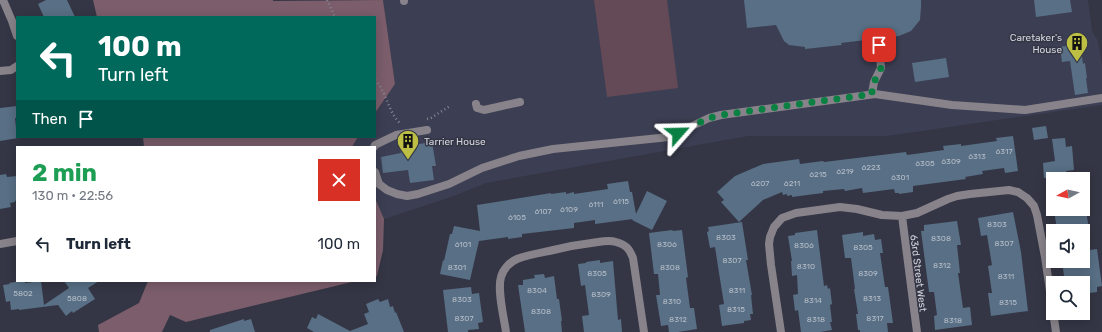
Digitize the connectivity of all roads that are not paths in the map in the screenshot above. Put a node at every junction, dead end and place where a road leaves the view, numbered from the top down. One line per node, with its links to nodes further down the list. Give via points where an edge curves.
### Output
1 (3, 0): 2 (street)
2 (16, 33)
3 (879, 45): 6 (street, via 881,68 874,82)
4 (16, 67): 5 (street)
5 (0, 71)
6 (872, 94): 7 (street, via 952,105 1025,110); 12 (street, via 721,115 669,137 553,149 519,156 482,168 449,184 407,196 387,190 380,184)
7 (1102, 98)
8 (520, 102): 9 (street, via 484,110 477,108)
9 (476, 104)
10 (427, 130): 11 (street, via 396,135)
11 (374, 146)
12 (376, 174)
13 (902, 216): 18 (street, via 840,207 796,213 782,218 774,227 769,244); 19 (street, 63rd Street West); 20 (street, via 917,213 948,199 970,194 1009,190 1027,198 1037,214)
14 (16, 241): 15 (street)
15 (0, 244)
16 (506, 332): 17 (street, via 500,277 509,264 529,255 609,241 615,241 630,249)
17 (644, 332)
18 (781, 332)
19 (917, 332)
20 (1056, 332)

